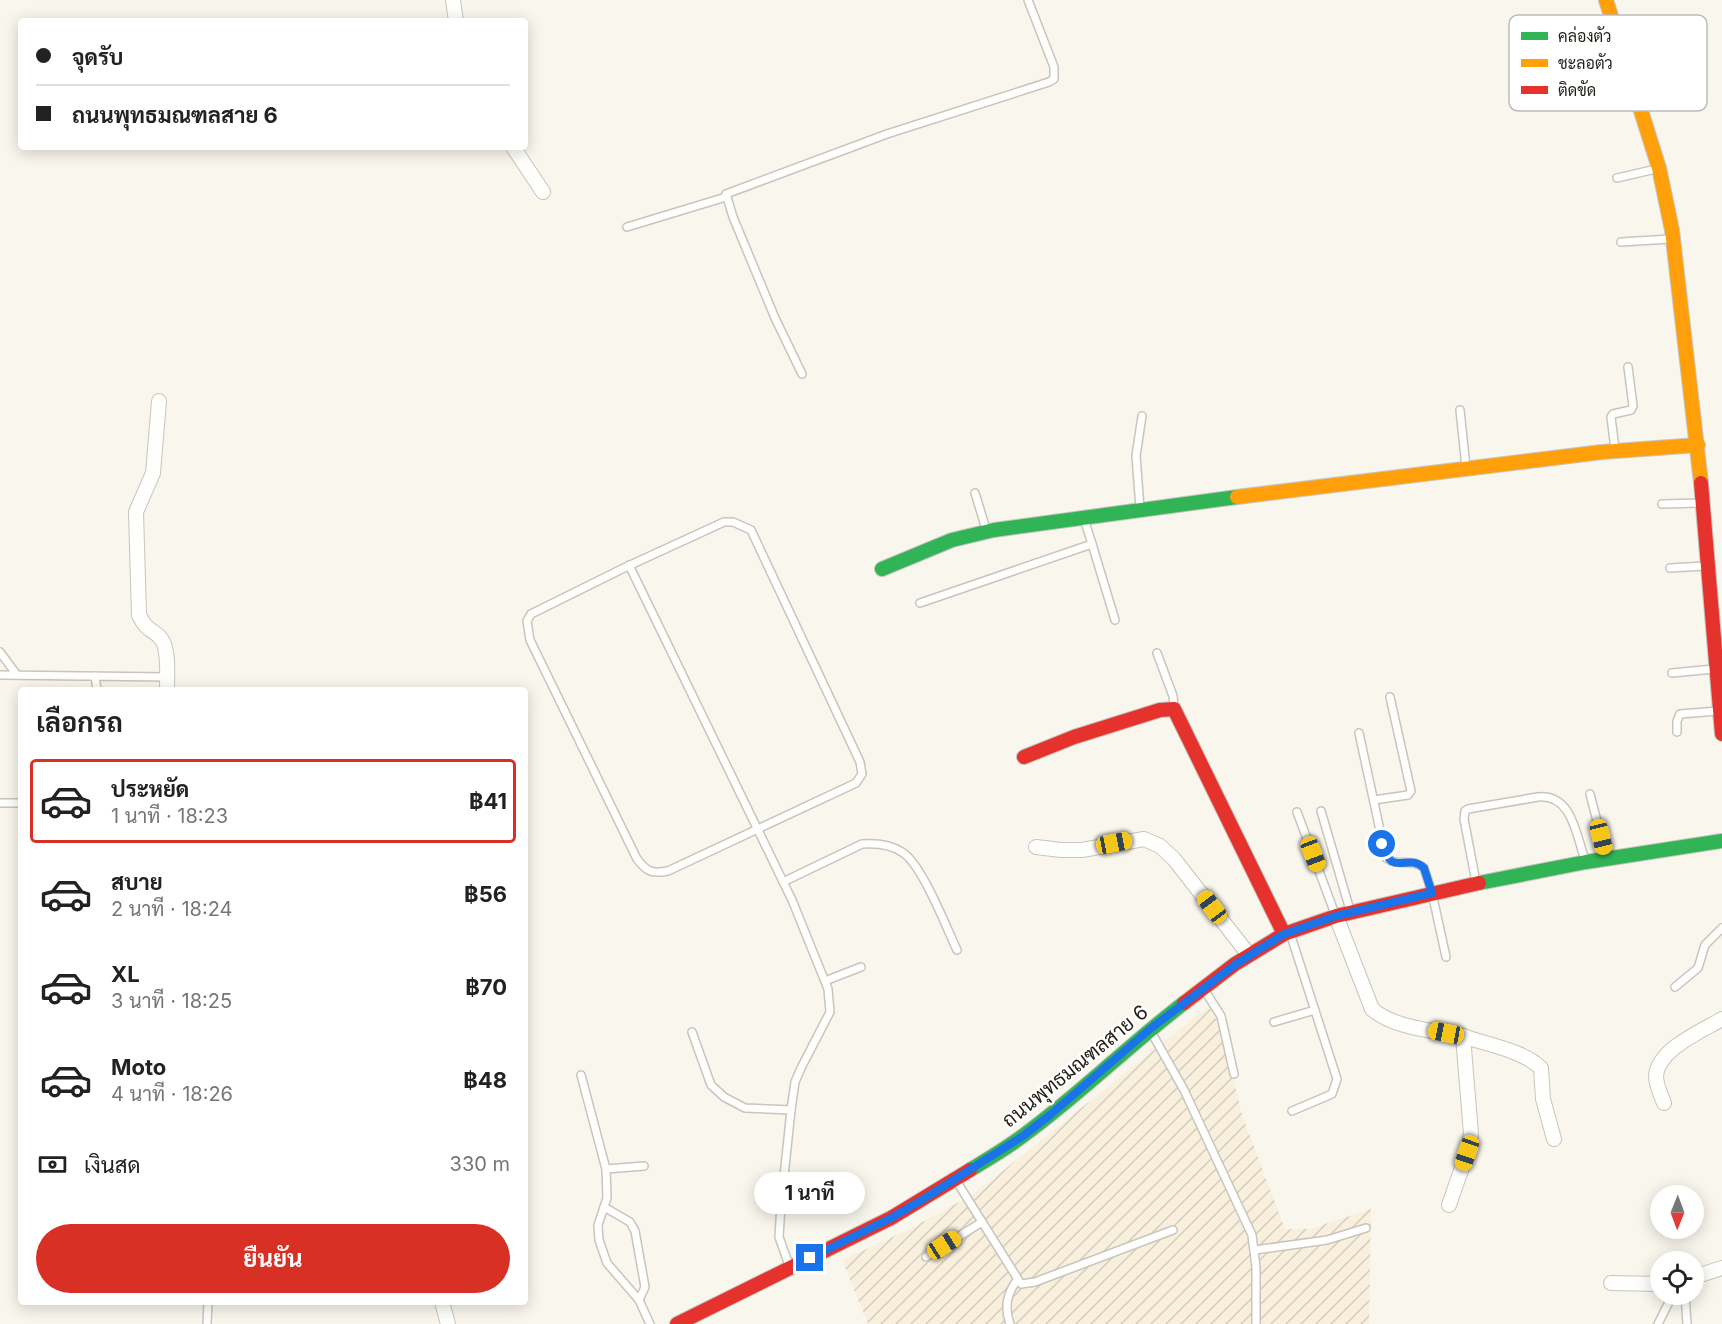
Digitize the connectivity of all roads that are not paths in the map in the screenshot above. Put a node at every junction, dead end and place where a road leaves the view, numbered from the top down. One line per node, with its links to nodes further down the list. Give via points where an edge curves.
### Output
1 (453, 0): 5 (street)
2 (1028, 0): 11 (lane, via 1054,67 1054,79 887,134 731,191)
3 (1606, 0): 4 (street)
4 (1611, 15)
5 (456, 18)
6 (1641, 111): 8 (street)
7 (515, 150): 10 (street)
8 (1659, 168): 9 (lane); 13 (street)
9 (1617, 178)
10 (543, 192)
11 (726, 197): 12 (lane); 16 (lane)
12 (627, 227)
13 (1673, 239): 14 (lane); 20 (street)
14 (1621, 242)
15 (1628, 367): 21 (lane, via 1633,406 1611,417)
16 (802, 374)
17 (159, 401): 43 (street, via 153,473 136,512 140,615 144,627 162,640 166,650)
18 (1460, 410): 22 (lane)
19 (1143, 416): 26 (lane, via 1136,456)
20 (1698, 445): 21 (street); 24 (street)
21 (1616, 451): 22 (street)
22 (1466, 469): 26 (street)
23 (975, 493): 28 (lane)
24 (1703, 503): 25 (lane); 31 (street)
25 (1662, 504)
26 (1140, 510): 27 (street)
27 (1084, 519): 28 (street); 29 (lane)
28 (987, 532): 33 (street, via 952,540)
29 (1092, 544): 34 (lane); 35 (lane)
30 (629, 565): 58 (lane); 58 (lane, via 531,614 528,631 549,679 645,871 668,871); 58 (lane, via 724,522 751,530 863,768 856,783)
31 (1708, 566): 32 (lane); 38 (street)
32 (1670, 568)
33 (882, 569)
34 (920, 603)
35 (1115, 620)
36 (0, 652): 41 (lane)
37 (1157, 653): 46 (lane)
38 (1717, 669): 39 (lane); 47 (street)
39 (1672, 673)
40 (0, 675): 41 (lane)
41 (17, 675): 42 (lane)
42 (95, 676): 43 (lane); 44 (lane)
43 (167, 683)
44 (97, 687)
45 (1390, 697): 53 (lane, via 1411,791)
46 (1174, 709): 51 (street, via 1149,713); 69 (street)
47 (1720, 711): 48 (lane, via 1680,714); 50 (street)
48 (1677, 732)
49 (1359, 733): 53 (lane)
50 (1722, 734)
51 (1024, 757)
52 (1590, 794): 61 (lane)
53 (1374, 800): 65 (lane, via 1386,858 1395,863 1420,864)
54 (0, 803): 55 (lane)
55 (18, 803)
56 (1321, 811): 66 (lane)
57 (1297, 812): 67 (lane)
58 (757, 829): 63 (lane)
59 (1722, 841): 61 (street, ถนนพุทธมณฑลสาย 6)
60 (1036, 847): 71 (street, via 1082,850 1143,839 1160,846)
61 (1607, 859): 62 (street, ถนนพุทธมณฑลสาย 6)
62 (1586, 862): 64 (street, ถนนพุทธมณฑลสาย 6); 64 (lane, via 1570,814 1557,800 1548,796 1467,809 1464,819)
63 (783, 882): 70 (lane, via 862,844 890,845 905,853 918,869); 74 (lane)
64 (1477, 885): 65 (street, ถนนพุทธมณฑลสาย 6)
65 (1432, 893): 66 (street, ถนนพุทธมณฑลสาย 6); 72 (lane)
66 (1351, 913): 67 (street, ถนนพุทธมณฑลสาย 6)
67 (1336, 916): 69 (street, ถนนพุทธมณฑลสาย 6); 82 (street, via 1372,1009 1393,1022)
68 (1722, 928): 76 (lane, via 1705,945 1698,968)
69 (1287, 933): 71 (street, ถนนพุทธมณฑลสาย 6); 77 (lane)
70 (957, 950)
71 (1249, 955): 75 (street, ถนนพุทธมณฑลสาย 6)
72 (1446, 957)
73 (861, 967): 74 (lane)
74 (825, 981): 86 (lane, via 830,1012 798,1075)
75 (1205, 987): 80 (street, ถนนพุทธมณฑลสาย 6); 83 (lane, via 1221,1016)
76 (1675, 987)
77 (1315, 1010): 79 (lane); 87 (lane, via 1337,1079 1336,1088 1332,1094)
78 (1722, 1019): 85 (street, via 1671,1050 1662,1060 1656,1078)
79 (1274, 1022)
80 (1150, 1029): 91 (street, ถนนพุทธมณฑลสาย 6, via 1050,1115); 97 (lane, via 1184,1090)
81 (692, 1032): 86 (lane, via 711,1085 723,1097 746,1108)
82 (1463, 1036): 88 (street, via 1523,1057 1541,1068 1543,1099); 92 (street, via 1471,1134)
83 (1234, 1074)
84 (581, 1075): 90 (lane)
85 (1664, 1103)
86 (791, 1110): 99 (lane, via 779,1237)
87 (1292, 1111)
88 (1554, 1139)
89 (644, 1166): 90 (lane)
90 (606, 1169): 93 (lane)
91 (956, 1180): 94 (lane); 99 (street, ถนนพุทธมณฑลสาย 6, via 891,1218)
92 (1449, 1205)
93 (604, 1207): 105 (lane, via 598,1225 607,1263); 105 (lane, via 630,1222 635,1231 645,1287)
94 (982, 1222): 98 (lane); 102 (lane)
95 (1365, 1228): 97 (lane, via 1327,1240)
96 (1173, 1230): 102 (lane, via 1035,1282 1021,1284)
97 (1255, 1250): 115 (lane)
98 (926, 1257)
99 (790, 1268): 113 (street, ถนนพุทธมณฑลสาย 6)
100 (1722, 1268): 101 (street)
101 (1704, 1274)
102 (1017, 1280): 114 (lane, via 1006,1303)
103 (1611, 1283): 104 (street)
104 (1650, 1284)
105 (639, 1300): 112 (lane)
106 (208, 1305): 110 (lane)
107 (443, 1305): 111 (street)
108 (1668, 1305): 116 (lane)
109 (1685, 1305): 117 (lane)
110 (207, 1324)
111 (448, 1324)
112 (650, 1324)
113 (677, 1324)
114 (1010, 1324)
115 (1256, 1324)
116 (1658, 1324)
117 (1687, 1324)

